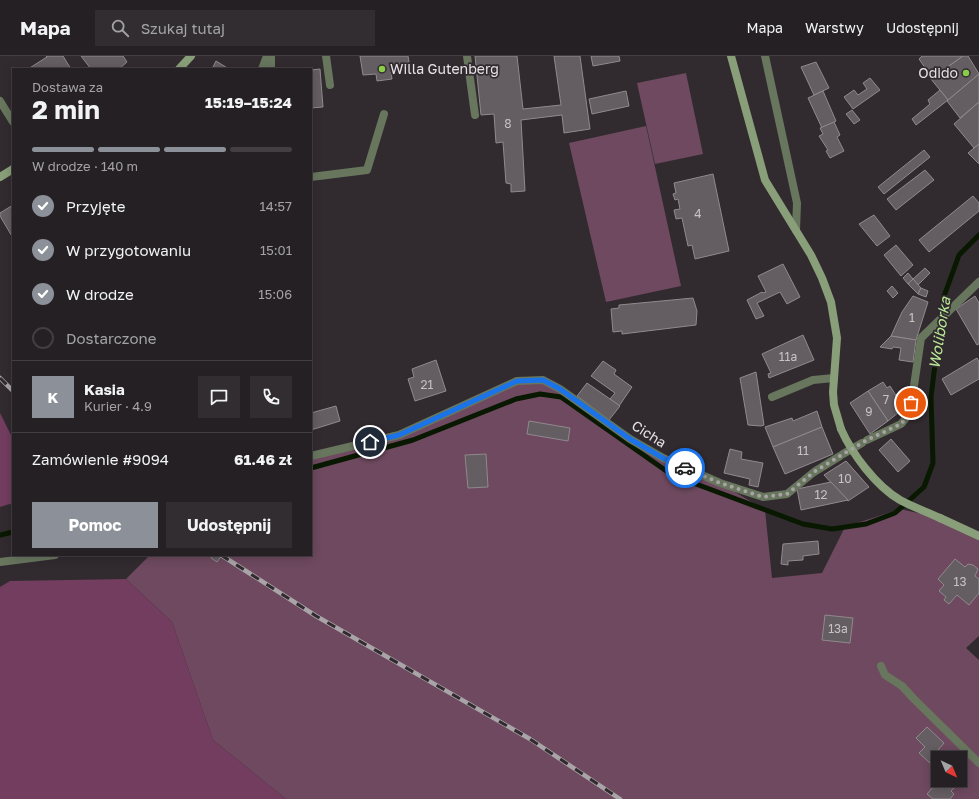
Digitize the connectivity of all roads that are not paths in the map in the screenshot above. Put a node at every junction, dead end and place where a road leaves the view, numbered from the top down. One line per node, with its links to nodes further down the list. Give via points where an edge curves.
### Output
1 (191, 56): 8 (street)
2 (267, 56): 9 (street)
3 (271, 56): 10 (street)
4 (326, 56): 11 (street)
5 (467, 56): 14 (street)
6 (731, 56): 19 (street, via 765,180)
7 (765, 56): 19 (street, via 798,203)
8 (180, 68)
9 (262, 68)
10 (271, 68)
11 (330, 85)
12 (0, 101): 15 (street)
13 (384, 114): 18 (street, via 367,170)
14 (475, 115)
15 (12, 120)
16 (12, 170): 17 (street)
17 (0, 177)
18 (312, 177)
19 (796, 230): 21 (street, via 822,278 831,302 836,338)
20 (979, 282): 23 (street, Cicha, via 921,338 910,413 901,424 841,455 814,472 787,494 763,497 720,483 663,458 630,439 560,389 543,380 517,381 399,435)
21 (834, 378): 22 (street, via 813,380); 24 (street, bridge, via 834,405 841,429 855,456 900,500)
22 (772, 397)
23 (312, 456)
24 (979, 536)
25 (47, 556): 26 (street)
26 (0, 562)
27 (881, 666): 28 (street, via 885,675 902,686)
28 (979, 763)

